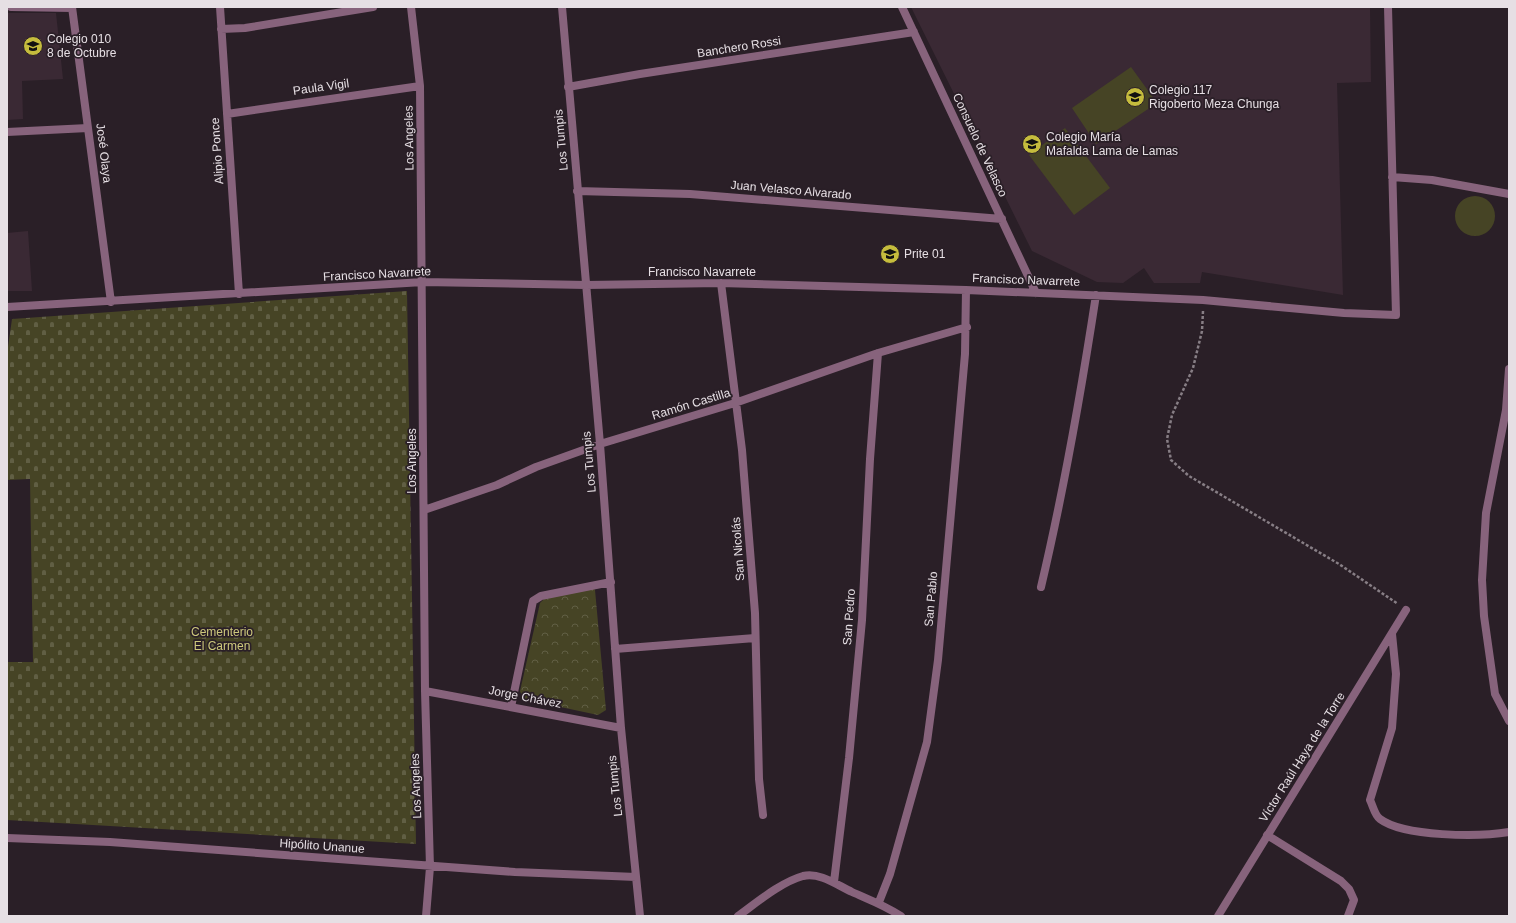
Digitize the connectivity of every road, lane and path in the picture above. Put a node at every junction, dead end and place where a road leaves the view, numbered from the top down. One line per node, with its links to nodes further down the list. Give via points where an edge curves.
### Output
1 (10, 7): 8 (street)
2 (220, 7): 9 (street, Alipio Ponce)
3 (373, 7): 9 (street, via 245,28)
4 (411, 7): 11 (street, Los Angeles)
5 (562, 7): 12 (street, Los Tumpis)
6 (902, 7): 10 (street, Consuelo de Velasco)
7 (1388, 7): 16 (street)
8 (72, 8): 14 (street, José Olaya)
9 (221, 29): 13 (street, Alipio Ponce)
10 (914, 32): 12 (street, Banchero Rossi); 19 (street, Consuelo de Velasco)
11 (420, 86): 13 (street, Paula Vigil); 20 (street, Los Angeles)
12 (568, 87): 17 (street, Los Tumpis)
13 (227, 114): 25 (street, Alipio Ponce)
14 (88, 128): 15 (street); 28 (street, José Olaya)
15 (7, 132)
16 (1392, 177): 18 (street, via 1432,180); 27 (street, Francisco Navarrete, via 1396,315 1344,313)
17 (577, 192): 19 (street, Juan Velasco Alvarado, via 690,194); 22 (street, Los Tumpis)
18 (1509, 194)
19 (1002, 219): 24 (street, Consuelo de Velasco)
20 (423, 282): 22 (street, Francisco Navarrete); 25 (street, Francisco Navarrete); 35 (street, Los Angeles)
21 (721, 283): 22 (street, Francisco Navarrete); 23 (street, Francisco Navarrete); 33 (street, San Nicolás)
22 (586, 285): 34 (street, Los Tumpis)
23 (966, 290): 24 (street, Francisco Navarrete); 30 (street, San Pablo)
24 (1036, 293): 26 (street, Francisco Navarrete)
25 (239, 294): 28 (street, Francisco Navarrete)
26 (1096, 295): 27 (street, Francisco Navarrete); 37 (street, via 1075,430)
27 (1203, 300): 38 (path, via 1202,330 1193,368 1172,415 1168,433 1171,460 1189,476 1339,564)
28 (111, 302): 29 (street, Francisco Navarrete)
29 (7, 307)
30 (967, 327): 31 (street, Ramón Castilla); 53 (street, San Pablo, via 938,660 927,742 890,874)
31 (878, 353): 33 (street, Ramón Castilla); 52 (street, San Pedro, via 862,620)
32 (1509, 369): 44 (street, via 1506,410 1486,513 1482,580 1484,616 1495,694)
33 (735, 403): 34 (street, Ramón Castilla); 40 (street, San Nicolás, via 742,450)
34 (600, 444): 35 (street, Ramón Castilla, via 536,467 497,485); 36 (street, Los Tumpis)
35 (424, 510): 42 (street, Los Angeles)
36 (611, 582): 41 (street, Los Tumpis); 43 (street, via 541,596 533,601)
37 (1041, 587)
38 (1406, 610): 39 (street, Víctor Raúl Haya de la Torre)
39 (1392, 634): 47 (street, via 1396,674 1392,728 1370,800 1378,818 1395,828 1438,834); 48 (street, Víctor Raúl Haya de la Torre)
40 (755, 638): 41 (street); 46 (street, San Nicolás, via 759,779)
41 (615, 649): 45 (street, Los Tumpis)
42 (425, 691): 43 (street, Jorge Chávez); 50 (street, Los Angeles)
43 (511, 707): 45 (street, Jorge Chávez)
44 (1509, 721)
45 (621, 728): 51 (street, Los Tumpis)
46 (763, 815)
47 (1509, 832)
48 (1268, 835): 58 (street, Víctor Raúl Haya de la Torre); 59 (street, via 1341,881 1349,889 1354,900)
49 (7, 838): 50 (street, Hipólito Unanue, via 110,842)
50 (430, 867): 51 (street, Hipólito Unanue); 54 (street, Los Angeles)
51 (636, 877): 55 (street, Los Tumpis)
52 (834, 882): 53 (street); 56 (street, via 818,876 804,876 791,881)
53 (879, 902): 57 (street)
54 (426, 916)
55 (640, 916)
56 (738, 916)
57 (901, 916)
58 (1218, 916)
59 (1348, 916)

